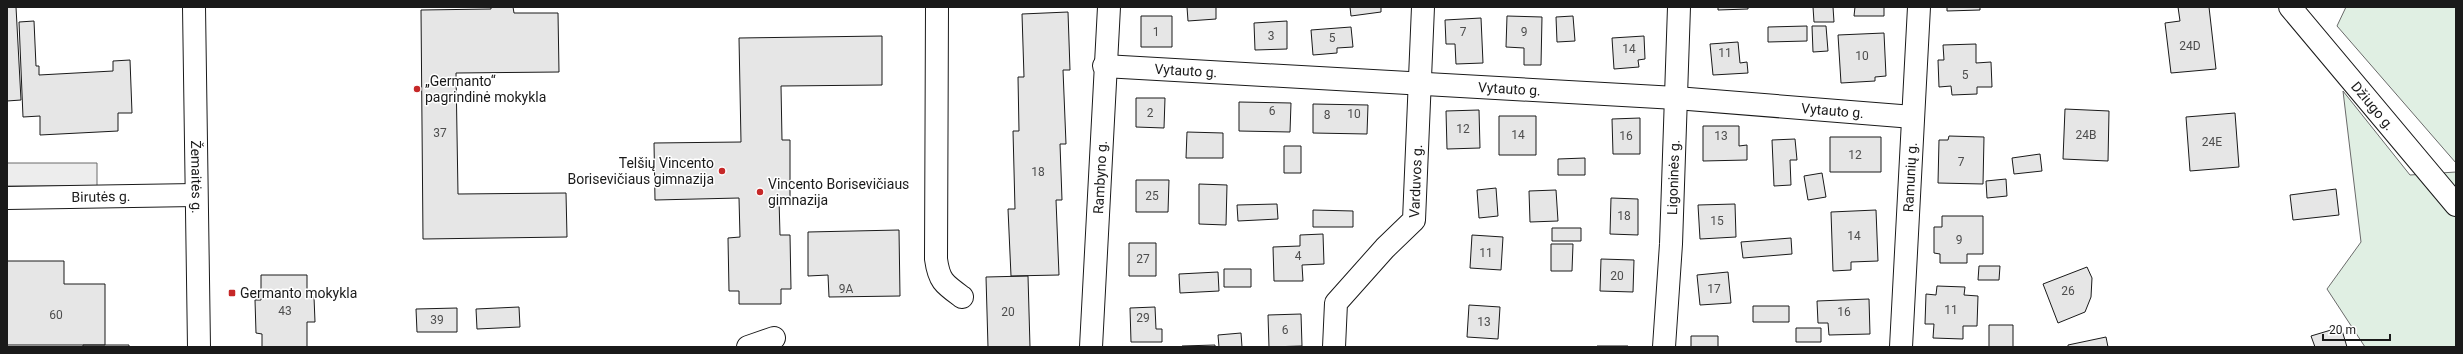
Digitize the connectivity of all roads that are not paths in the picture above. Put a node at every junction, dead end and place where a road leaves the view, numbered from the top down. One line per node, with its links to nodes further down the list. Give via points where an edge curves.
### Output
1 (194, 7): 12 (street, Žemaitės g.)
2 (937, 7): 15 (street, via 936,259 938,275 947,286)
3 (1109, 7): 8 (street, Rambyno g.)
4 (1423, 7): 9 (street, Varduvos g.)
5 (1679, 7): 10 (street, Ligoninės g.)
6 (1919, 7): 11 (street, Ramunių g.)
7 (2290, 7): 14 (street, Džiugo g.)
8 (1104, 66): 9 (street, Vytauto g.); 19 (street, Rambyno g.)
9 (1420, 84): 10 (street, Vytauto g.); 20 (street, Varduvos g., via 1414,220 1336,303)
10 (1676, 98): 11 (street, Vytauto g.); 21 (street, Ligoninės g.)
11 (1914, 117): 22 (street, Ramunių g.)
12 (195, 195): 13 (street, Birutės g.); 17 (street, Žemaitės g.)
13 (7, 198)
14 (2456, 205)
15 (962, 296)
16 (774, 338): 18 (street)
17 (199, 347)
18 (748, 347)
19 (1092, 347)
20 (1334, 347)
21 (1664, 347)
22 (1901, 347)

